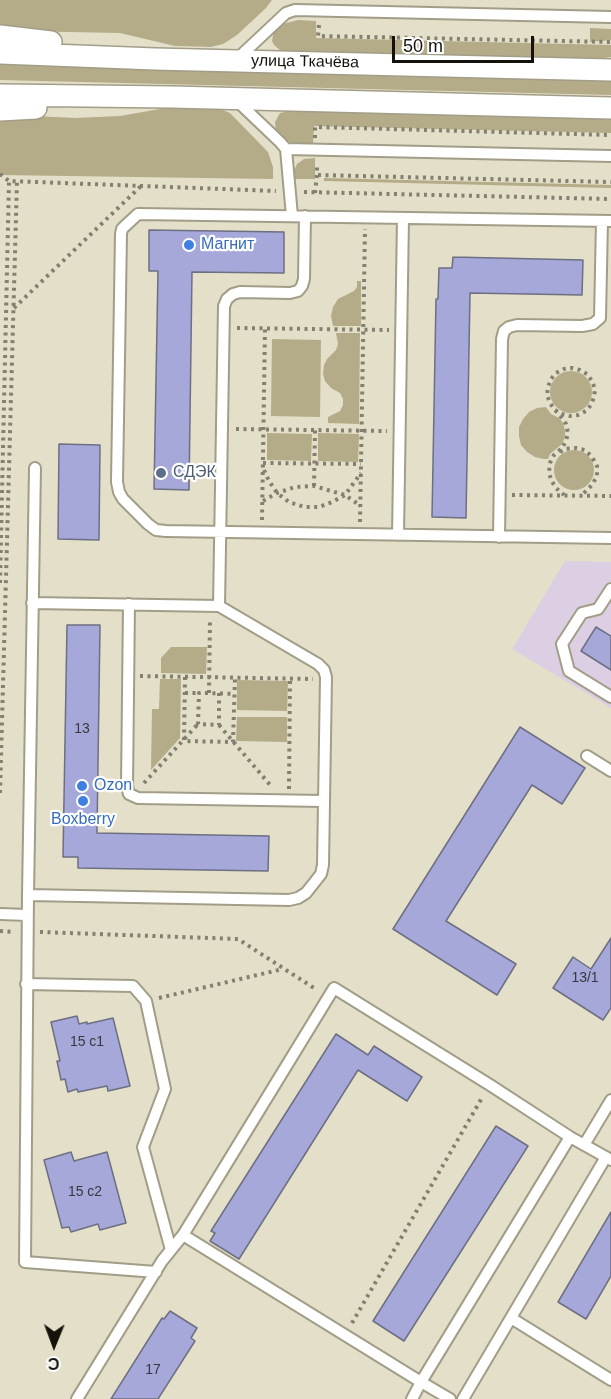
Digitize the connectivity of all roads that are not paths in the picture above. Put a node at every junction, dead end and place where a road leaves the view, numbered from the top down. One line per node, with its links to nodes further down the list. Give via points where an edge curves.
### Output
1 (611, 17): 5 (lane, via 295,10 286,13)
2 (0, 36): 4 (street, via 95,46)
3 (0, 53): 4 (street, улица Ткачёва)
4 (118, 57): 5 (street, улица Ткачёва)
5 (235, 60): 6 (street, улица Ткачёва)
6 (611, 70)
7 (0, 95): 8 (street)
8 (116, 97): 9 (street); 11 (street, via 82,105)
9 (235, 98): 10 (street); 12 (lane)
10 (611, 108)
11 (0, 110)
12 (286, 149): 13 (lane); 14 (lane)
13 (611, 156)
14 (291, 216): 15 (lane); 19 (lane, via 143,214 122,229 119,492 156,530)
15 (305, 216): 16 (lane); 19 (lane, via 304,279 298,291 240,292 232,294 224,306)
16 (403, 218): 17 (lane); 20 (lane)
17 (607, 221): 21 (lane, via 600,318 582,326 517,325 504,331 501,339)
18 (35, 468): 24 (lane)
19 (220, 532): 20 (lane); 26 (lane)
20 (398, 535): 21 (lane)
21 (498, 537): 22 (lane)
22 (611, 538)
23 (611, 589): 27 (lane, via 598,609 582,613 562,644 569,671)
24 (32, 603): 25 (lane); 31 (lane)
25 (129, 604): 26 (lane); 30 (lane, via 129,794 138,798)
26 (215, 605): 30 (lane, via 324,670)
27 (611, 697)
28 (587, 756): 29 (lane)
29 (611, 771)
30 (324, 801): 31 (lane, via 321,874 298,898)
31 (28, 895): 33 (lane)
32 (0, 914): 33 (lane)
33 (27, 915): 34 (lane)
34 (26, 984): 40 (lane, via 134,986 146,1001 165,1089 143,1147); 41 (lane, via 26,1262)
35 (611, 1100): 37 (lane)
36 (570, 1137): 37 (lane); 39 (lane, via 334,988); 44 (lane)
37 (584, 1145): 38 (lane)
38 (608, 1159): 42 (lane)
39 (183, 1235): 40 (lane); 44 (lane)
40 (171, 1250): 41 (lane)
41 (156, 1272): 45 (lane)
42 (511, 1318): 43 (lane); 48 (lane)
43 (611, 1380)
44 (421, 1382): 46 (lane); 47 (lane)
45 (76, 1399)
46 (412, 1399)
47 (450, 1399)
48 (463, 1399)

